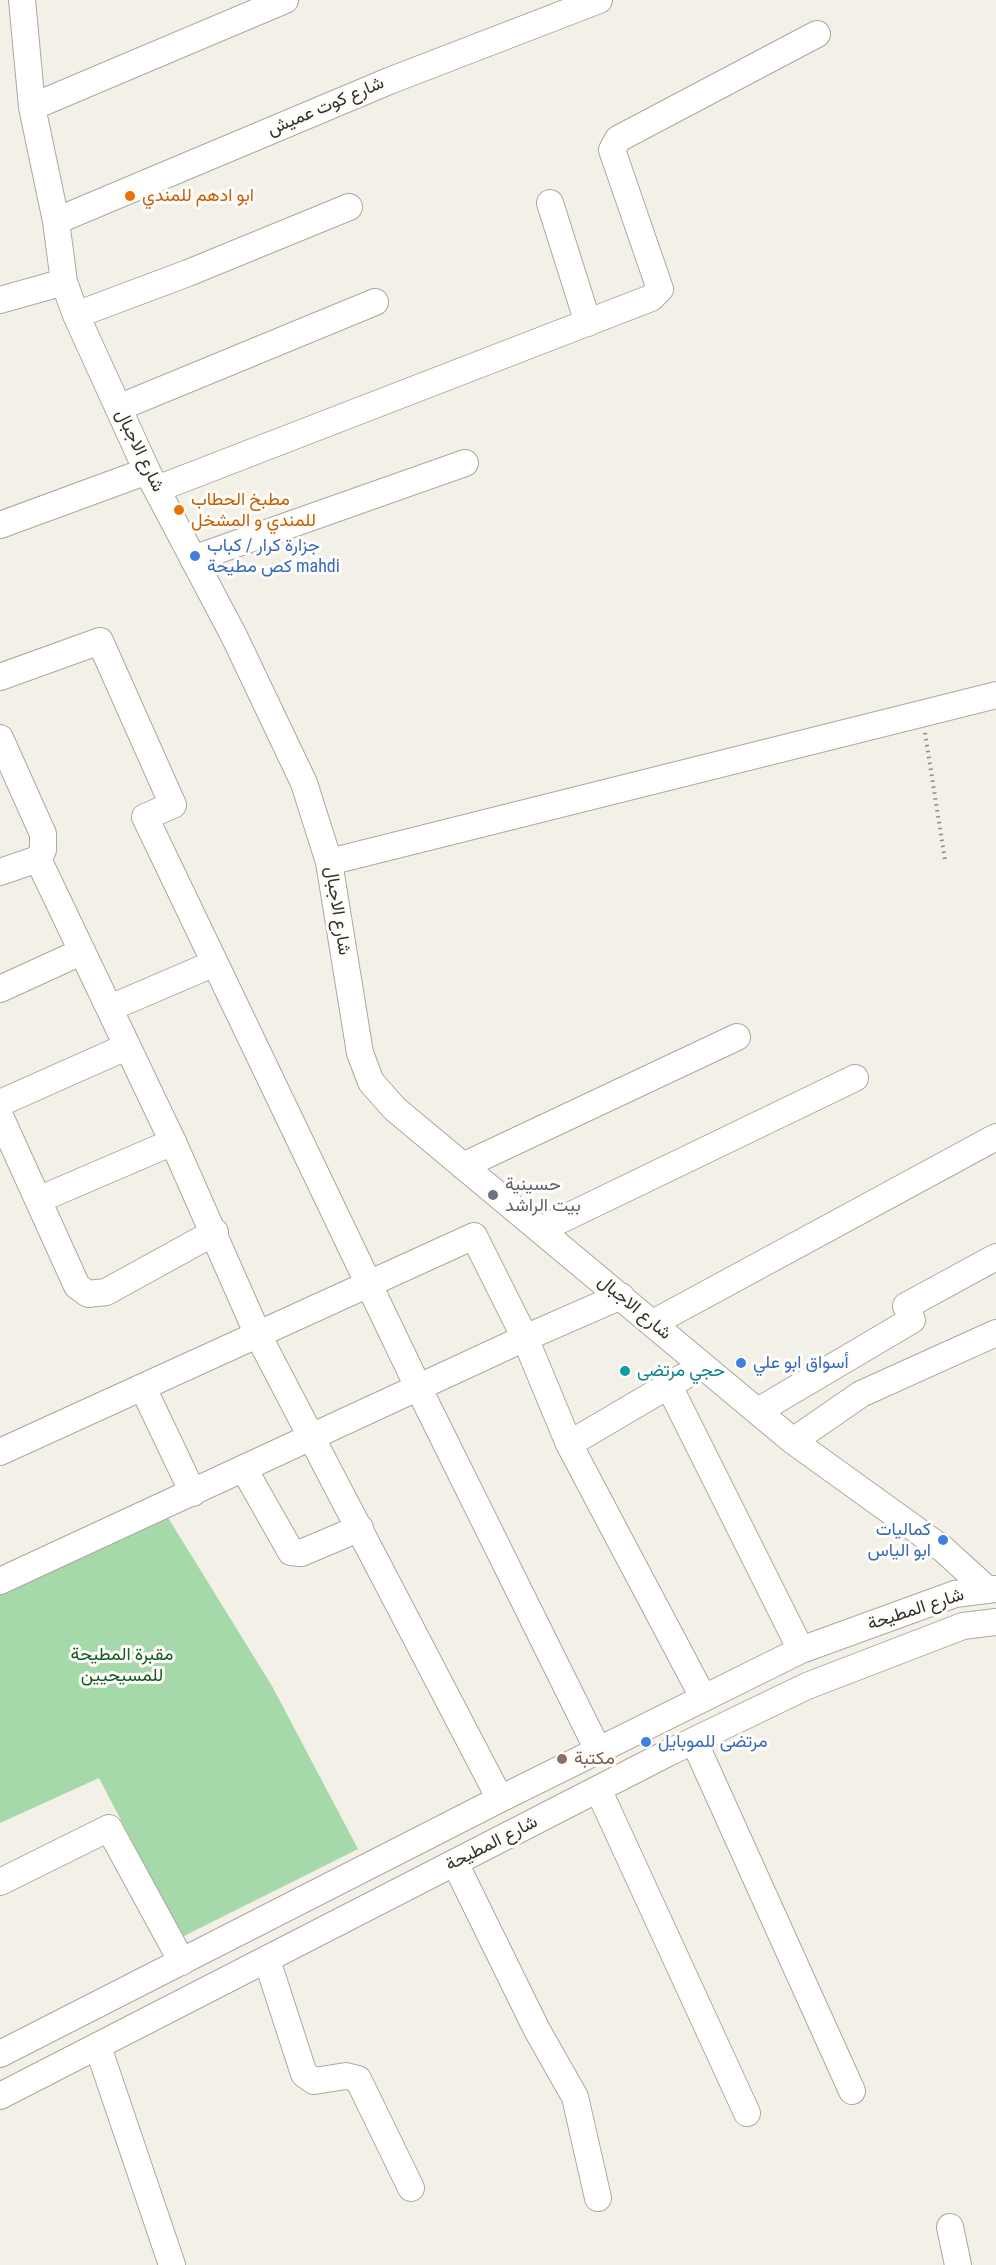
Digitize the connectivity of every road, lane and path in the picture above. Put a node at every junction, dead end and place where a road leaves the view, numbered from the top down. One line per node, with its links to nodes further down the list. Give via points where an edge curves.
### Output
1 (22, 0): 5 (street, شارع الاجبال)
2 (285, 0): 5 (street)
3 (597, 0): 8 (street, شارع كوت عميش, via 389,81)
4 (817, 34): 13 (street, via 618,140 612,150 660,289 651,298)
5 (32, 107): 8 (street, شارع الاجبال)
6 (550, 203): 13 (street)
7 (349, 207): 12 (street)
8 (56, 221): 9 (street, شارع الاجبال)
9 (64, 282): 10 (street); 12 (street, شارع الاجبال)
10 (0, 300)
11 (375, 302): 14 (street)
12 (76, 315): 14 (street, شارع الاجبال)
13 (588, 322): 16 (street)
14 (118, 408): 16 (street, شارع الاجبال)
15 (465, 464): 18 (street)
16 (152, 480): 17 (street); 18 (street, شارع الاجبال)
17 (0, 525)
18 (193, 559): 25 (street, شارع الاجبال, via 304,783)
19 (0, 677): 28 (street, via 100,641 173,805 145,817)
20 (996, 694): 21 (street)
21 (922, 715): 24 (path); 25 (street)
22 (0, 738): 23 (street, via 44,834)
23 (38, 859): 26 (street); 27 (street)
24 (945, 860)
25 (329, 862): 38 (street, شارع الاجبال, via 360,1053 371,1082 395,1109)
26 (0, 872)
27 (81, 952): 29 (street); 30 (street)
28 (215, 963): 30 (street); 43 (street)
29 (0, 988)
30 (110, 1008): 32 (street)
31 (737, 1037): 38 (street)
32 (126, 1047): 34 (street); 37 (street)
33 (855, 1078): 40 (street)
34 (0, 1103)
35 (0, 1116): 39 (street)
36 (996, 1137): 45 (street)
37 (173, 1142): 39 (street); 41 (street)
38 (463, 1166): 40 (street, شارع الاجبال)
39 (38, 1200): 41 (street, via 77,1286 88,1293 106,1292)
40 (540, 1230): 44 (street, شارع الاجبال)
41 (215, 1232): 47 (street)
42 (996, 1257): 53 (street, via 906,1306 912,1320)
43 (368, 1283): 47 (street); 48 (street, via 474,1236); 52 (street)
44 (621, 1296): 45 (street, شارع الاجبال); 48 (street)
45 (653, 1323): 49 (street, شارع الاجبال)
46 (996, 1333): 55 (street, via 861,1394)
47 (258, 1335): 51 (street); 54 (street)
48 (525, 1338): 52 (street); 56 (street)
49 (701, 1365): 50 (street); 53 (street, شارع الاجبال)
50 (669, 1386): 56 (street); 64 (street)
51 (143, 1388): 57 (street); 59 (street)
52 (419, 1389): 54 (street); 68 (street)
53 (758, 1412): 55 (street, شارع الاجبال)
54 (314, 1437): 58 (street); 60 (street)
55 (793, 1441): 62 (street, شارع الاجبال)
56 (569, 1444): 65 (street)
57 (0, 1452)
58 (244, 1469): 59 (street); 60 (street, via 291,1552 301,1554)
59 (192, 1493): 61 (street)
60 (360, 1528): 71 (street)
61 (0, 1581)
62 (992, 1589): 64 (street, شارع المطيحة, via 955,1594)
63 (996, 1622): 67 (street, شارع المطيحة, via 963,1626 807,1686)
64 (801, 1650): 65 (street, شارع المطيحة)
65 (703, 1697): 66 (street, شارع المطيحة)
66 (653, 1722): 68 (street, شارع المطيحة); 69 (street)
67 (694, 1740): 69 (street, شارع المطيحة); 78 (street)
68 (598, 1750): 71 (street, شارع المطيحة)
69 (668, 1753): 70 (street, شارع المطيحة)
70 (598, 1789): 72 (street, شارع المطيحة); 80 (street)
71 (500, 1799): 75 (street, شارع المطيحة)
72 (455, 1863): 74 (street, شارع المطيحة); 82 (street, via 537,2030 575,2097)
73 (0, 1882): 75 (street, via 109,1828)
74 (267, 1960): 76 (street, شارع المطيحة); 81 (street, via 304,2074 314,2081 346,2076 358,2079)
75 (182, 1962): 77 (street, شارع المطيحة)
76 (98, 2047): 79 (street, شارع المطيحة); 84 (street)
77 (0, 2054)
78 (852, 2091)
79 (0, 2096)
80 (747, 2114)
81 (411, 2188)
82 (598, 2198)
83 (950, 2227): 85 (street)
84 (172, 2265)
85 (958, 2265)

